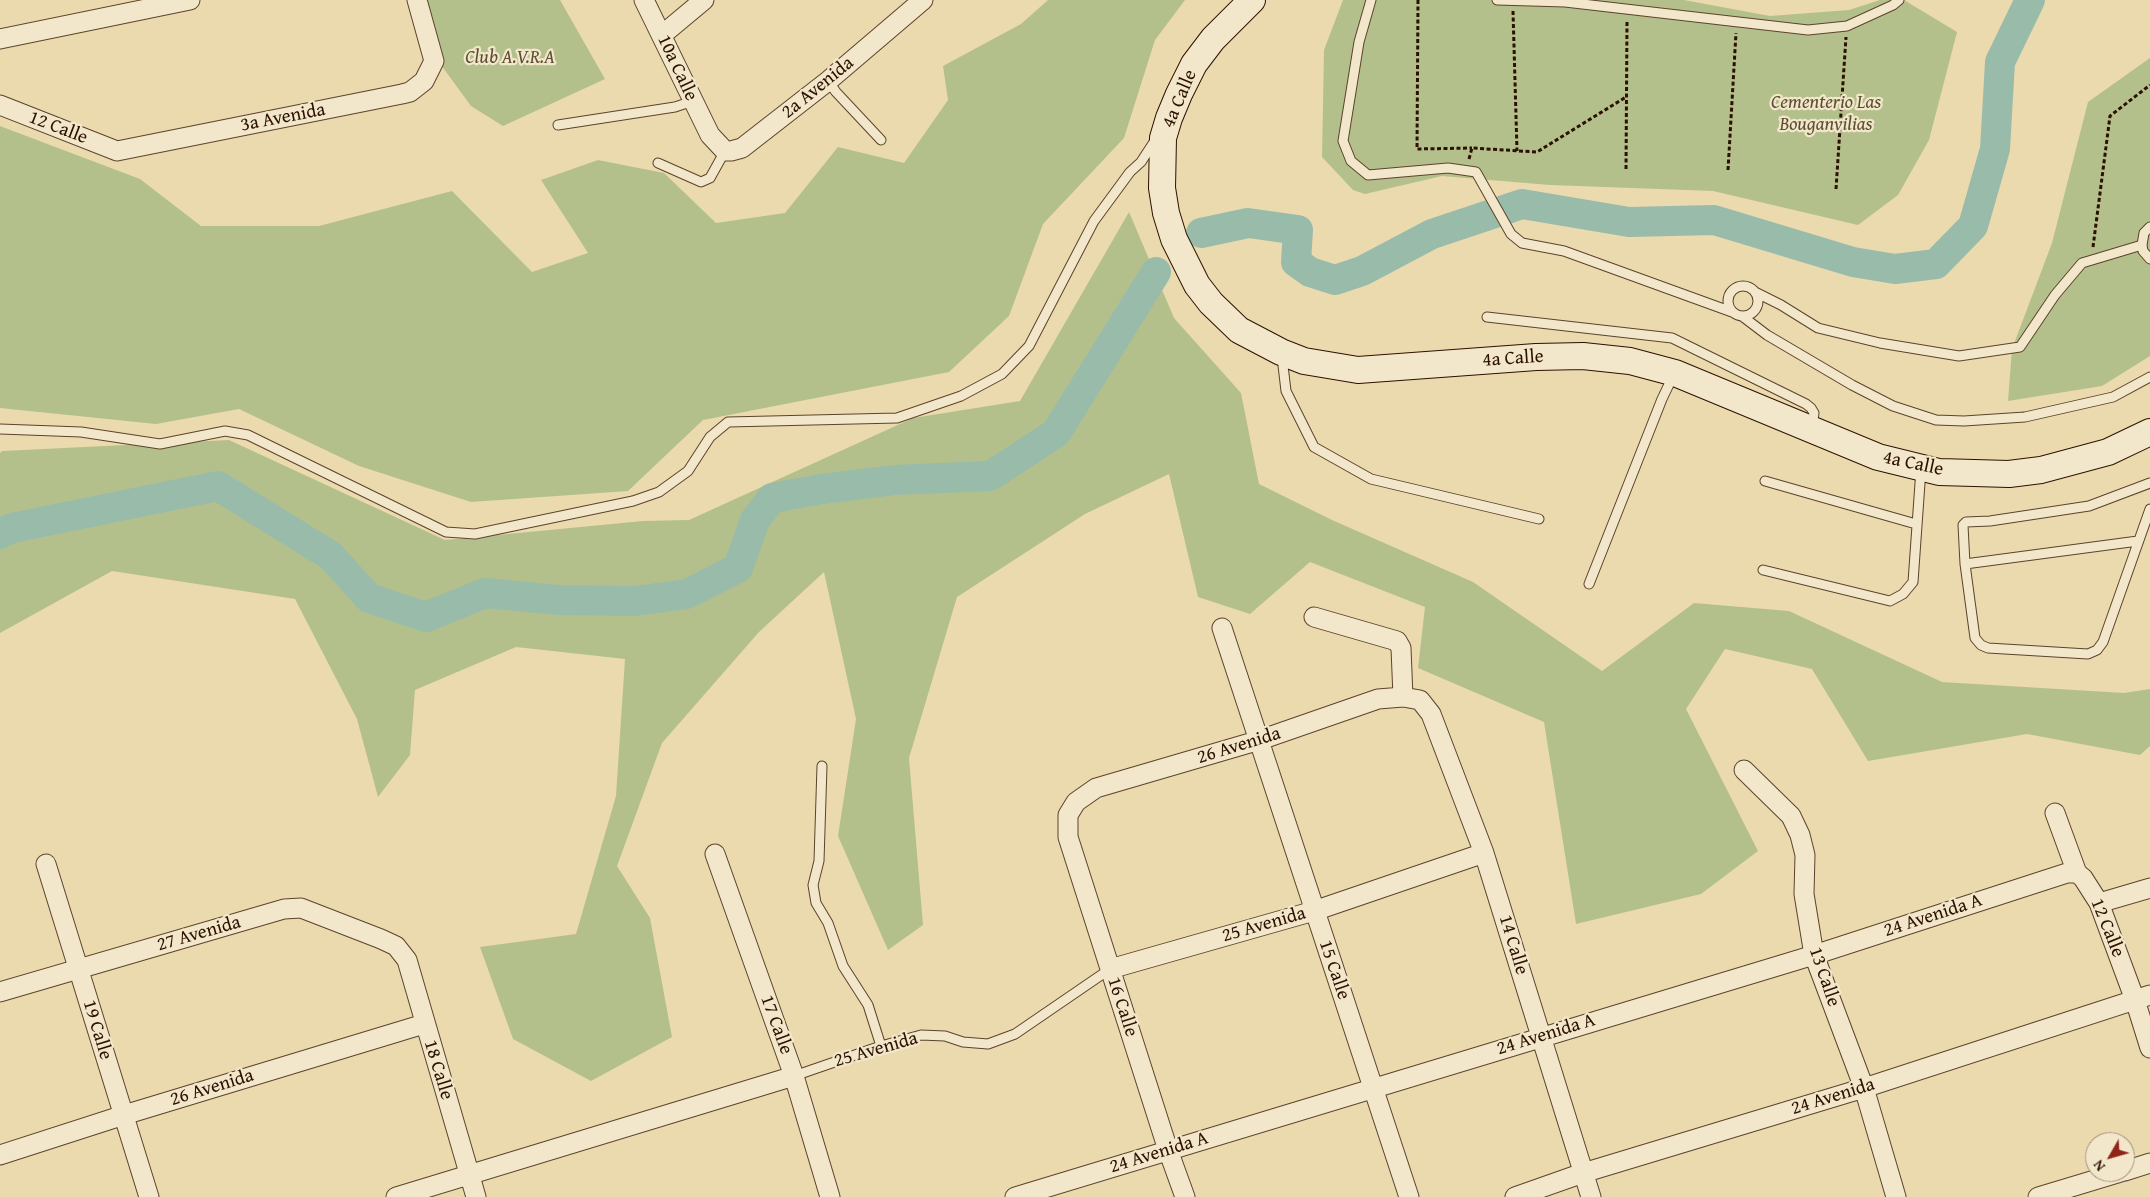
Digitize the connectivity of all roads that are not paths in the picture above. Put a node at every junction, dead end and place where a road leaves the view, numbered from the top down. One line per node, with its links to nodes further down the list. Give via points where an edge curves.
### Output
1 (190, 0): 13 (street)
2 (417, 0): 20 (street, 3a Avenida, via 434,61 424,81 410,92)
3 (644, 0): 12 (street, 10a Calle)
4 (704, 0): 12 (street)
5 (923, 0): 14 (street, 2a Avenida)
6 (1252, 0): 17 (main road, 4a Calle, via 1213,39 1194,64)
7 (1371, 0): 27 (lane, via 1359,42 1343,141 1351,161 1368,175 1448,168 1476,172 1511,234 1522,243 1564,251)
8 (1497, 0): 9 (lane)
9 (1513, 0): 11 (lane)
10 (1899, 0): 11 (lane, via 1847,26 1808,30)
11 (1566, 1)
12 (662, 35): 15 (street, 10a Calle)
13 (0, 39)
14 (828, 81): 19 (lane); 21 (street, 2a Avenida, via 742,148)
15 (693, 101): 18 (lane, via 675,107); 21 (street, 10a Calle, via 710,135)
16 (0, 105): 20 (street, 12 Calle)
17 (1169, 118): 30 (main road, 4a Calle, via 1162,164 1166,213 1187,267 1211,303 1240,330); 33 (lane, via 1141,162 1094,221 1029,346 1002,374 961,396 897,418 728,422 710,437 688,471 659,492 633,501 475,534 446,532 248,435 225,431 160,444 81,432)
18 (558, 125)
19 (880, 140)
20 (117, 151)
21 (725, 151): 22 (lane, via 710,178 701,182)
22 (658, 163)
23 (2150, 227): 24 (lane, via 2144,233)
24 (2142, 245): 25 (lane); 26 (lane, via 2082,263 2020,346 1959,356 1880,343 1818,328)
25 (2150, 259)
26 (1755, 292): 27 (lane, via 1742,286 1733,289 1727,303); 28 (lane, via 1758,301 1755,310)
27 (1732, 312): 28 (lane)
28 (1742, 316): 32 (lane, via 1767,335 1852,385 1893,406 1936,420 2025,417 2113,397)
29 (1487, 317): 34 (lane, via 1672,338 1806,404 1814,413)
30 (1281, 352): 31 (main road, 4a Calle, via 1304,361 1358,370 1584,356 1630,361); 40 (lane, via 1286,391 1314,447 1371,479)
31 (1675, 373): 34 (main road, 4a Calle); 45 (lane)
32 (2150, 377)
33 (0, 429)
34 (1812, 430): 36 (main road, 4a Calle, via 1878,457)
35 (2150, 432): 36 (main road, 4a Calle, via 2108,452 2041,470 1979,474)
36 (1922, 469): 41 (lane)
37 (1766, 481): 41 (lane)
38 (2150, 483): 43 (lane, via 2089,506 1966,522 1962,529)
39 (2150, 509): 42 (lane)
40 (1539, 519)
41 (1916, 524): 44 (lane, via 1913,582 1903,594 1890,601)
42 (2138, 541): 43 (lane); 43 (lane, via 2103,642 2088,654 1981,645 1975,638)
43 (1965, 564)
44 (1763, 570)
45 (1589, 584)
46 (1314, 618): 48 (street, via 1397,641)
47 (1222, 628): 49 (street, 15 Calle)
48 (1412, 698): 49 (street, 26 Avenida, via 1378,699); 54 (street, 14 Calle, via 1431,714)
49 (1260, 740): 53 (street, 26 Avenida, via 1096,788 1076,802); 60 (street, 15 Calle)
50 (822, 766): 69 (lane, via 819,861 814,885 816,903 828,923 843,966 868,1005)
51 (1744, 770): 62 (street, 13 Calle, via 1791,816 1800,835 1805,855 1804,894)
52 (2055, 813): 57 (street, 12 Calle)
53 (1068, 815): 64 (street, 16 Calle, via 1068,837)
54 (1484, 853): 60 (street, 25 Avenida); 68 (street, 14 Calle)
55 (715, 854): 71 (street, 17 Calle)
56 (46, 864): 63 (street, 19 Calle)
57 (2077, 873): 59 (street, 12 Calle); 62 (street, 24 Avenida A, via 2067,873)
58 (2150, 888): 59 (street)
59 (2099, 903): 66 (street, 12 Calle)
60 (1314, 911): 64 (street, 25 Avenida); 72 (street, 15 Calle)
61 (396, 946): 63 (street, 27 Avenida, via 301,908 284,909); 67 (street, 18 Calle, via 407,960)
62 (1814, 955): 68 (street, 24 Avenida A); 73 (street, 13 Calle)
63 (78, 968): 65 (street, 27 Avenida); 74 (street, 19 Calle)
64 (1110, 969): 69 (lane, 25 Avenida, via 1015,1034 988,1044 921,1035); 75 (street, 16 Calle)
65 (0, 992)
66 (2142, 997): 70 (street, 12 Calle); 73 (street, 24 Avenida)
67 (424, 1024): 74 (street, 26 Avenida); 80 (street, 18 Calle)
68 (1540, 1036): 72 (street, 24 Avenida A); 79 (street, 14 Calle)
69 (881, 1046): 71 (lane, 25 Avenida)
70 (2150, 1048)
71 (794, 1076): 80 (street, 25 Avenida); 85 (street, 17 Calle)
72 (1374, 1087): 75 (street, 24 Avenida A); 88 (street, 15 Calle)
73 (1864, 1088): 79 (street, 24 Avenida); 91 (street, 13 Calle)
74 (124, 1115): 76 (street, 26 Avenida); 82 (street, 19 Calle)
75 (1168, 1150): 86 (street, 24 Avenida A); 87 (street, 16 Calle)
76 (0, 1155)
77 (2150, 1163): 78 (street)
78 (2135, 1168)
79 (1584, 1173): 89 (street, 24 Avenida); 90 (street, 14 Calle)
80 (469, 1175): 83 (street, 25 Avenida); 84 (street, 18 Calle)
81 (2088, 1182): 92 (street)
82 (149, 1197)
83 (396, 1197)
84 (476, 1197)
85 (830, 1197)
86 (1014, 1197)
87 (1185, 1197)
88 (1409, 1197)
89 (1515, 1197)
90 (1591, 1197)
91 (1896, 1197)
92 (2038, 1197)

